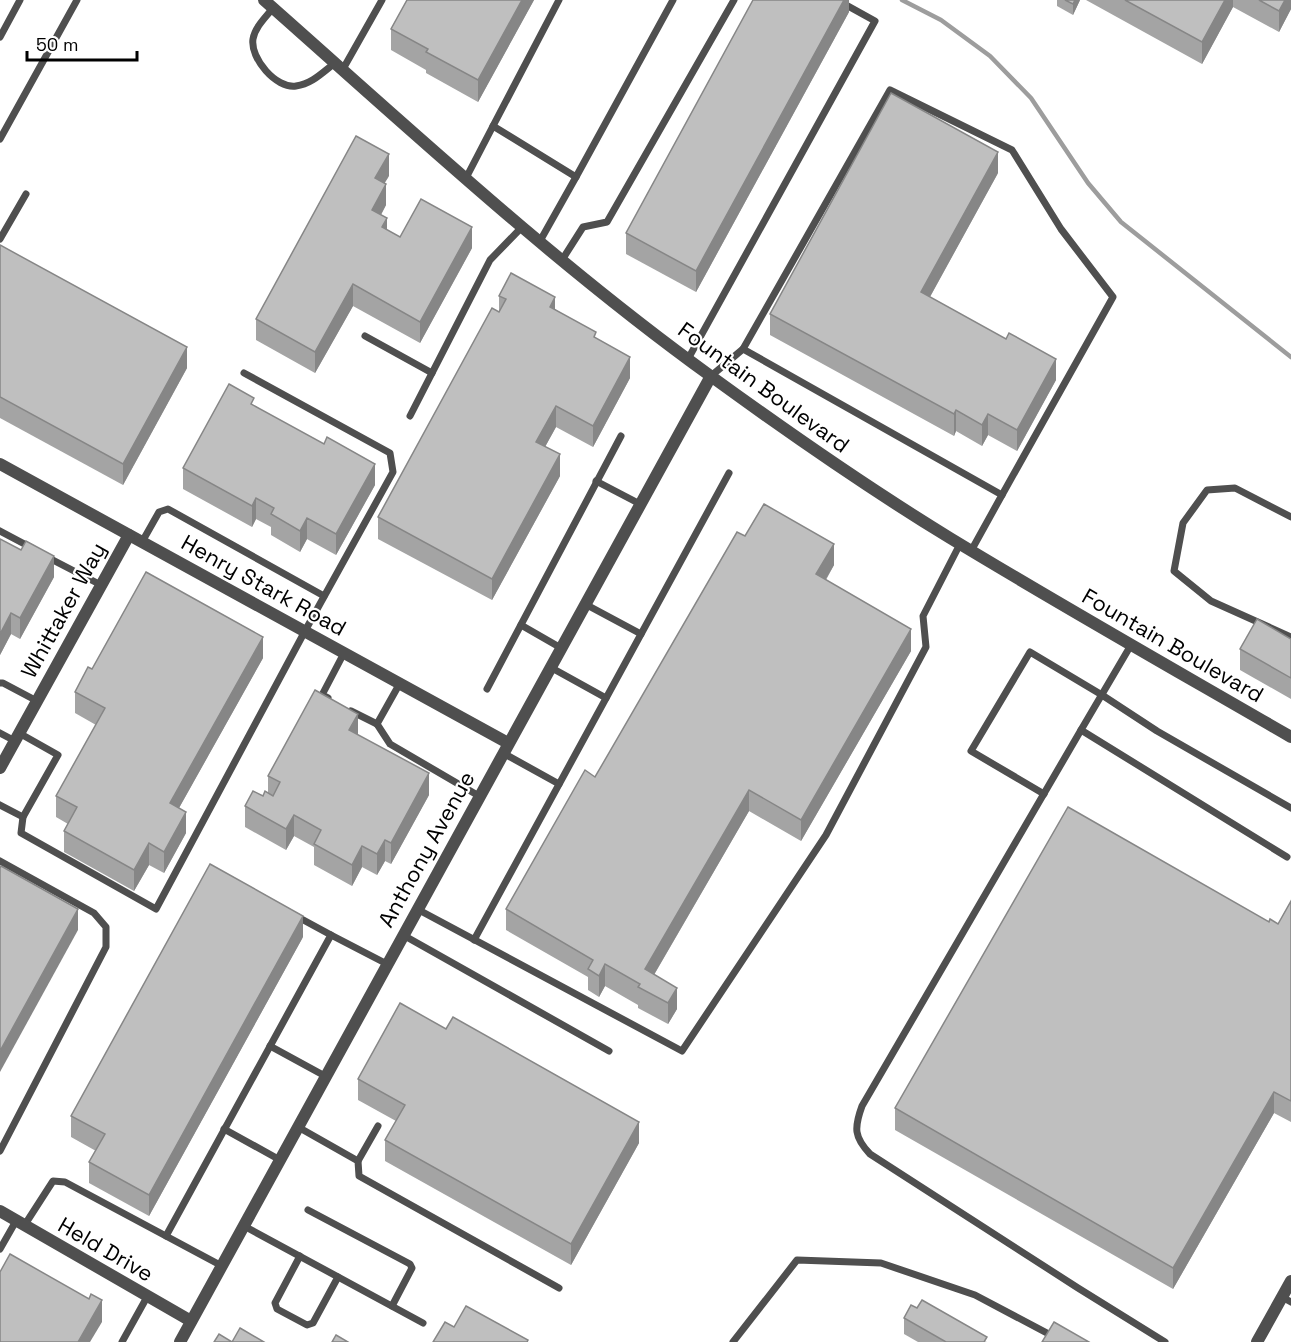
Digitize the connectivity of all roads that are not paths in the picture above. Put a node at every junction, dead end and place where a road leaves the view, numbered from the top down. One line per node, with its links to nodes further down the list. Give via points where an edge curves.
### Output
1 (20, 0): 9 (lane)
2 (77, 0): 12 (lane)
3 (382, 0): 10 (lane)
4 (559, 0): 11 (lane)
5 (673, 0): 13 (lane)
6 (734, 0): 19 (lane, via 607,222 583,226)
7 (837, 0): 22 (lane, via 875,21)
8 (268, 4): 10 (street, Fountain Boulevard); 10 (lane, via 253,39 254,52 262,67 279,83 294,87)
9 (0, 37)
10 (339, 66): 14 (street, Fountain Boulevard)
11 (493, 126): 13 (lane); 14 (lane)
12 (0, 139)
13 (576, 177): 18 (lane)
14 (466, 178): 16 (street, Fountain Boulevard)
15 (26, 194): 17 (lane)
16 (522, 227): 18 (street, Fountain Boulevard); 24 (lane, via 490,260)
17 (0, 239)
18 (540, 242): 19 (street, Fountain Boulevard)
19 (562, 260): 22 (street, Fountain Boulevard)
20 (365, 336): 24 (lane)
21 (744, 349): 25 (lane); 31 (lane); 31 (lane, via 890,90 1012,150 1061,229 1113,297)
22 (688, 359): 25 (street, Fountain Boulevard)
23 (244, 373): 39 (lane, via 390,453 393,472)
24 (432, 373): 26 (lane)
25 (711, 376): 32 (street, Anthony Avenue); 37 (street, Fountain Boulevard, via 842,468)
26 (410, 416)
27 (621, 436): 30 (lane)
28 (0, 464): 35 (street, Henry Stark Road)
29 (729, 473): 43 (lane)
30 (596, 482): 32 (lane); 41 (lane)
31 (1002, 495): 37 (lane)
32 (640, 504): 40 (street, Anthony Avenue)
33 (1291, 517): 44 (lane, via 1235,488 1207,490 1183,523 1174,571 1211,601)
34 (0, 531): 38 (lane)
35 (129, 535): 36 (street, Henry Stark Road); 38 (street, Whittaker Way)
36 (142, 542): 39 (lane, via 159,512 168,509); 42 (street, Henry Stark Road)
37 (966, 547): 45 (street, Fountain Boulevard); 76 (lane, via 923,616 926,647 826,835 682,1051)
38 (100, 585): 55 (street, Whittaker Way)
39 (324, 597): 42 (lane)
40 (585, 604): 43 (lane); 46 (street, Anthony Avenue)
41 (520, 625): 46 (lane); 51 (lane)
42 (305, 631): 47 (street, Henry Stark Road); 69 (lane, via 156,909 21,833)
43 (641, 634): 53 (lane)
44 (1291, 637)
45 (1131, 645): 52 (lane); 61 (street, Fountain Boulevard)
46 (561, 648): 48 (street, Anthony Avenue)
47 (344, 653): 50 (street, Henry Stark Road); 54 (lane, via 322,695)
48 (550, 667): 53 (lane); 62 (street, Anthony Avenue)
49 (0, 683): 55 (lane)
50 (400, 683): 57 (lane); 62 (street, Henry Stark Road)
51 (487, 689)
52 (1102, 694): 58 (lane); 65 (lane, via 1030,652 971,751); 68 (lane, via 1157,731)
53 (606, 698): 64 (lane)
54 (331, 700)
55 (37, 701): 60 (street, Whittaker Way)
56 (340, 705): 57 (lane)
57 (377, 724): 66 (lane, via 390,744)
58 (1082, 730): 65 (lane); 70 (lane)
59 (0, 733): 60 (lane)
60 (17, 737): 63 (street, Whittaker Way); 69 (lane, via 58,755)
61 (1291, 737)
62 (506, 748): 64 (lane); 66 (street, Anthony Avenue)
63 (0, 768)
64 (559, 784): 76 (lane)
65 (1044, 794): 107 (lane, via 862,1106 856,1132 870,1155)
66 (479, 796): 72 (street, Anthony Avenue)
67 (0, 805): 69 (lane)
68 (1291, 808)
69 (23, 817)
70 (1290, 855)
71 (0, 861): 84 (lane, via 94,913 106,927 106,947)
72 (417, 909): 75 (street, Anthony Avenue); 76 (lane)
73 (293, 914): 74 (lane)
74 (331, 935): 77 (lane); 78 (lane)
75 (403, 935): 77 (street, Anthony Avenue); 79 (lane)
76 (474, 940)
77 (387, 964): 80 (street, Anthony Avenue)
78 (270, 1046): 80 (lane); 83 (lane)
79 (609, 1051)
80 (326, 1076): 82 (street, Anthony Avenue)
81 (378, 1125): 86 (lane)
82 (297, 1127): 85 (street, Anthony Avenue); 86 (lane)
83 (224, 1129): 85 (lane); 91 (lane)
84 (0, 1151)
85 (280, 1160): 90 (street, Anthony Avenue)
86 (358, 1161): 97 (lane, via 359,1176)
87 (308, 1210): 100 (lane, via 410,1264 412,1268)
88 (0, 1211): 89 (street, Held Drive)
89 (20, 1223): 91 (lane, via 53,1181 65,1182); 92 (lane); 98 (street, Held Drive)
90 (244, 1226): 93 (lane); 94 (street, Anthony Avenue)
91 (166, 1236): 94 (lane)
92 (0, 1249)
93 (300, 1256): 95 (lane); 95 (lane, via 275,1303 277,1309 307,1325 313,1323)
94 (222, 1266): 101 (street, Anthony Avenue)
95 (338, 1277): 100 (lane)
96 (1291, 1281): 99 (street)
97 (559, 1288)
98 (147, 1297): 101 (street, Held Drive); 103 (lane)
99 (1287, 1299): 108 (street)
100 (392, 1306): 102 (lane)
101 (191, 1321): 104 (street, Anthony Avenue)
102 (423, 1323)
103 (122, 1342)
104 (180, 1342)
105 (733, 1342): 106 (lane, via 797,1260 881,1263 975,1295)
106 (1064, 1342)
107 (1165, 1342)
108 (1257, 1342)

